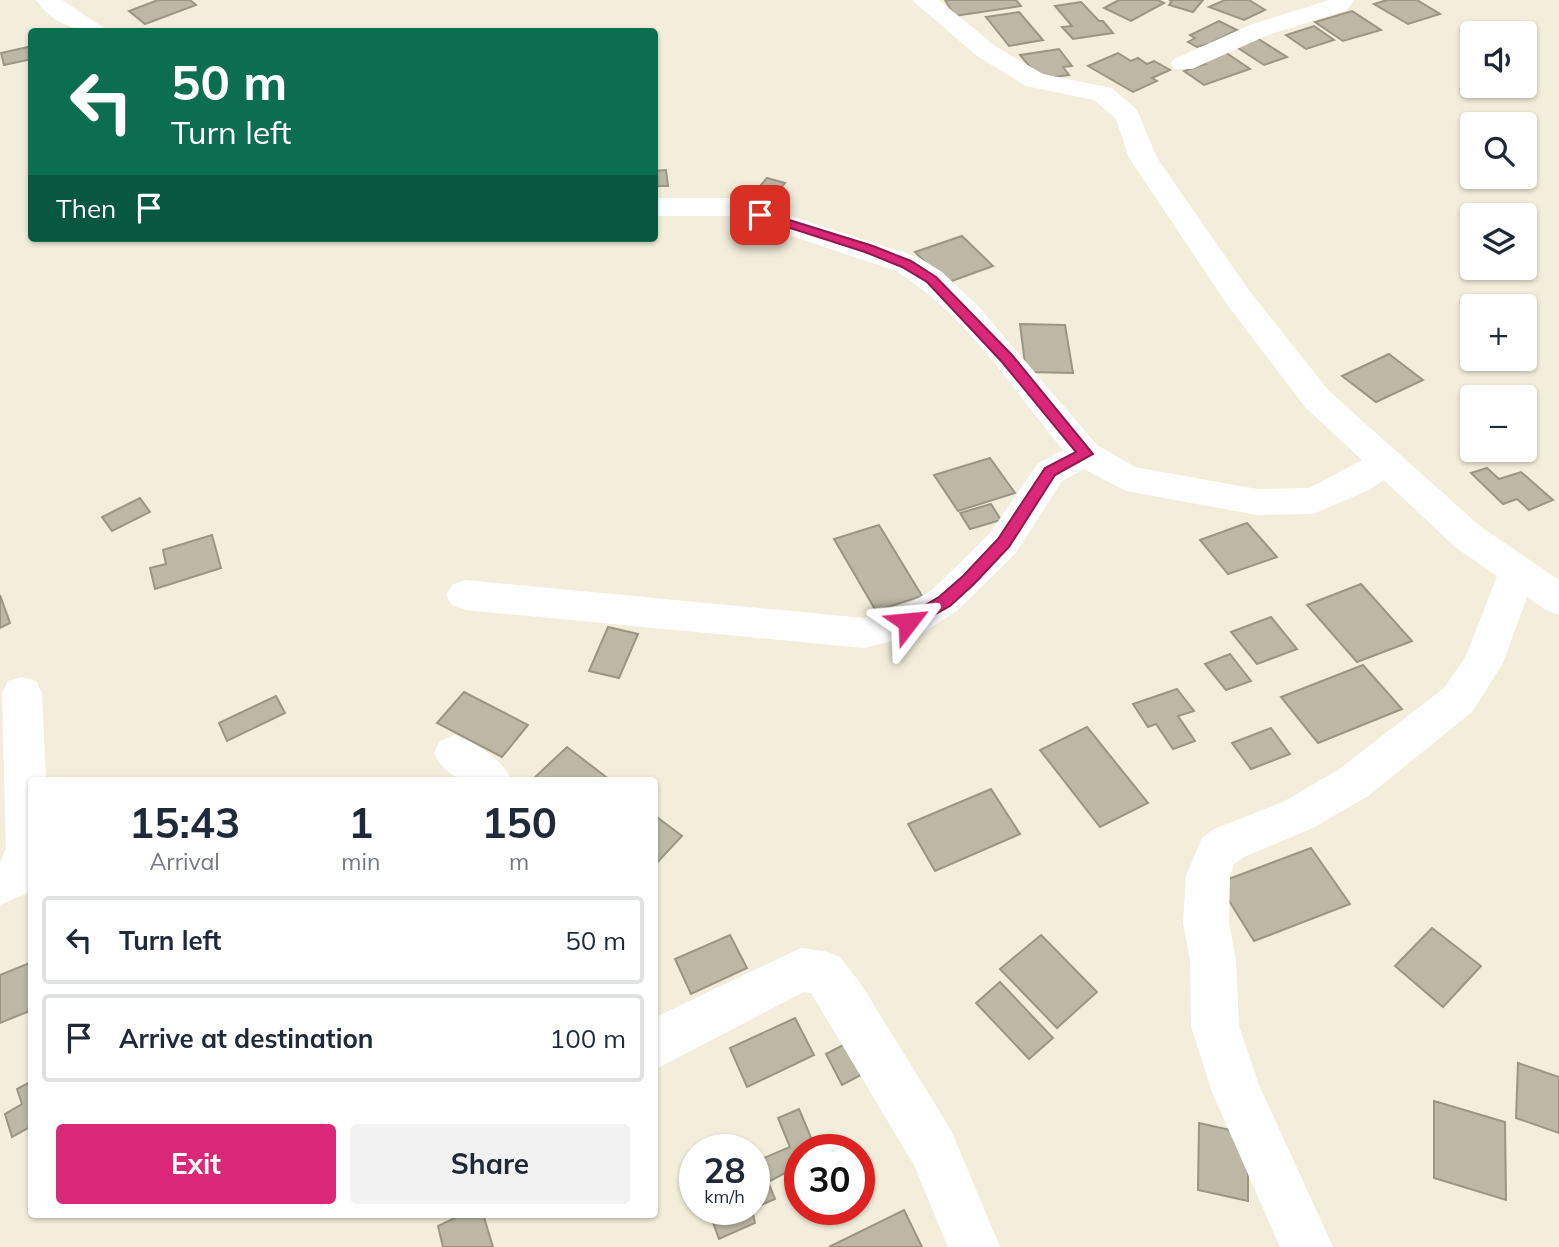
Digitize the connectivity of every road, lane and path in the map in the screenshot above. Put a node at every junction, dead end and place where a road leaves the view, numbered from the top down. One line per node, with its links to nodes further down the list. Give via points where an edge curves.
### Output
1 (48, 0): 4 (street)
2 (924, 0): 8 (street, via 986,51 1035,80 1102,94 1128,116 1143,158 1237,296 1317,399)
3 (1342, 0): 5 (street, via 1217,45)
4 (90, 28)
5 (1184, 64)
6 (658, 206): 7 (street, via 735,207 907,264 932,279 968,316)
7 (1085, 454): 8 (street, via 1126,478 1257,502 1313,500 1357,481); 10 (street, via 1050,472 1003,543 944,601 908,622 864,633)
8 (1385, 462): 9 (street, via 1468,537)
9 (1518, 571): 11 (street); 18 (street, via 1483,663 1458,700 1353,782 1298,815 1228,843 1217,852 1208,876 1206,923 1213,960 1215,1026 1237,1092)
10 (465, 595)
11 (1559, 600)
12 (22, 693): 15 (street, via 28,849 17,876)
13 (455, 754): 14 (street)
14 (486, 777)
15 (0, 885)
16 (658, 1044): 17 (street, via 801,970 824,973 845,1000 933,1148)
17 (974, 1247)
18 (1307, 1247)

